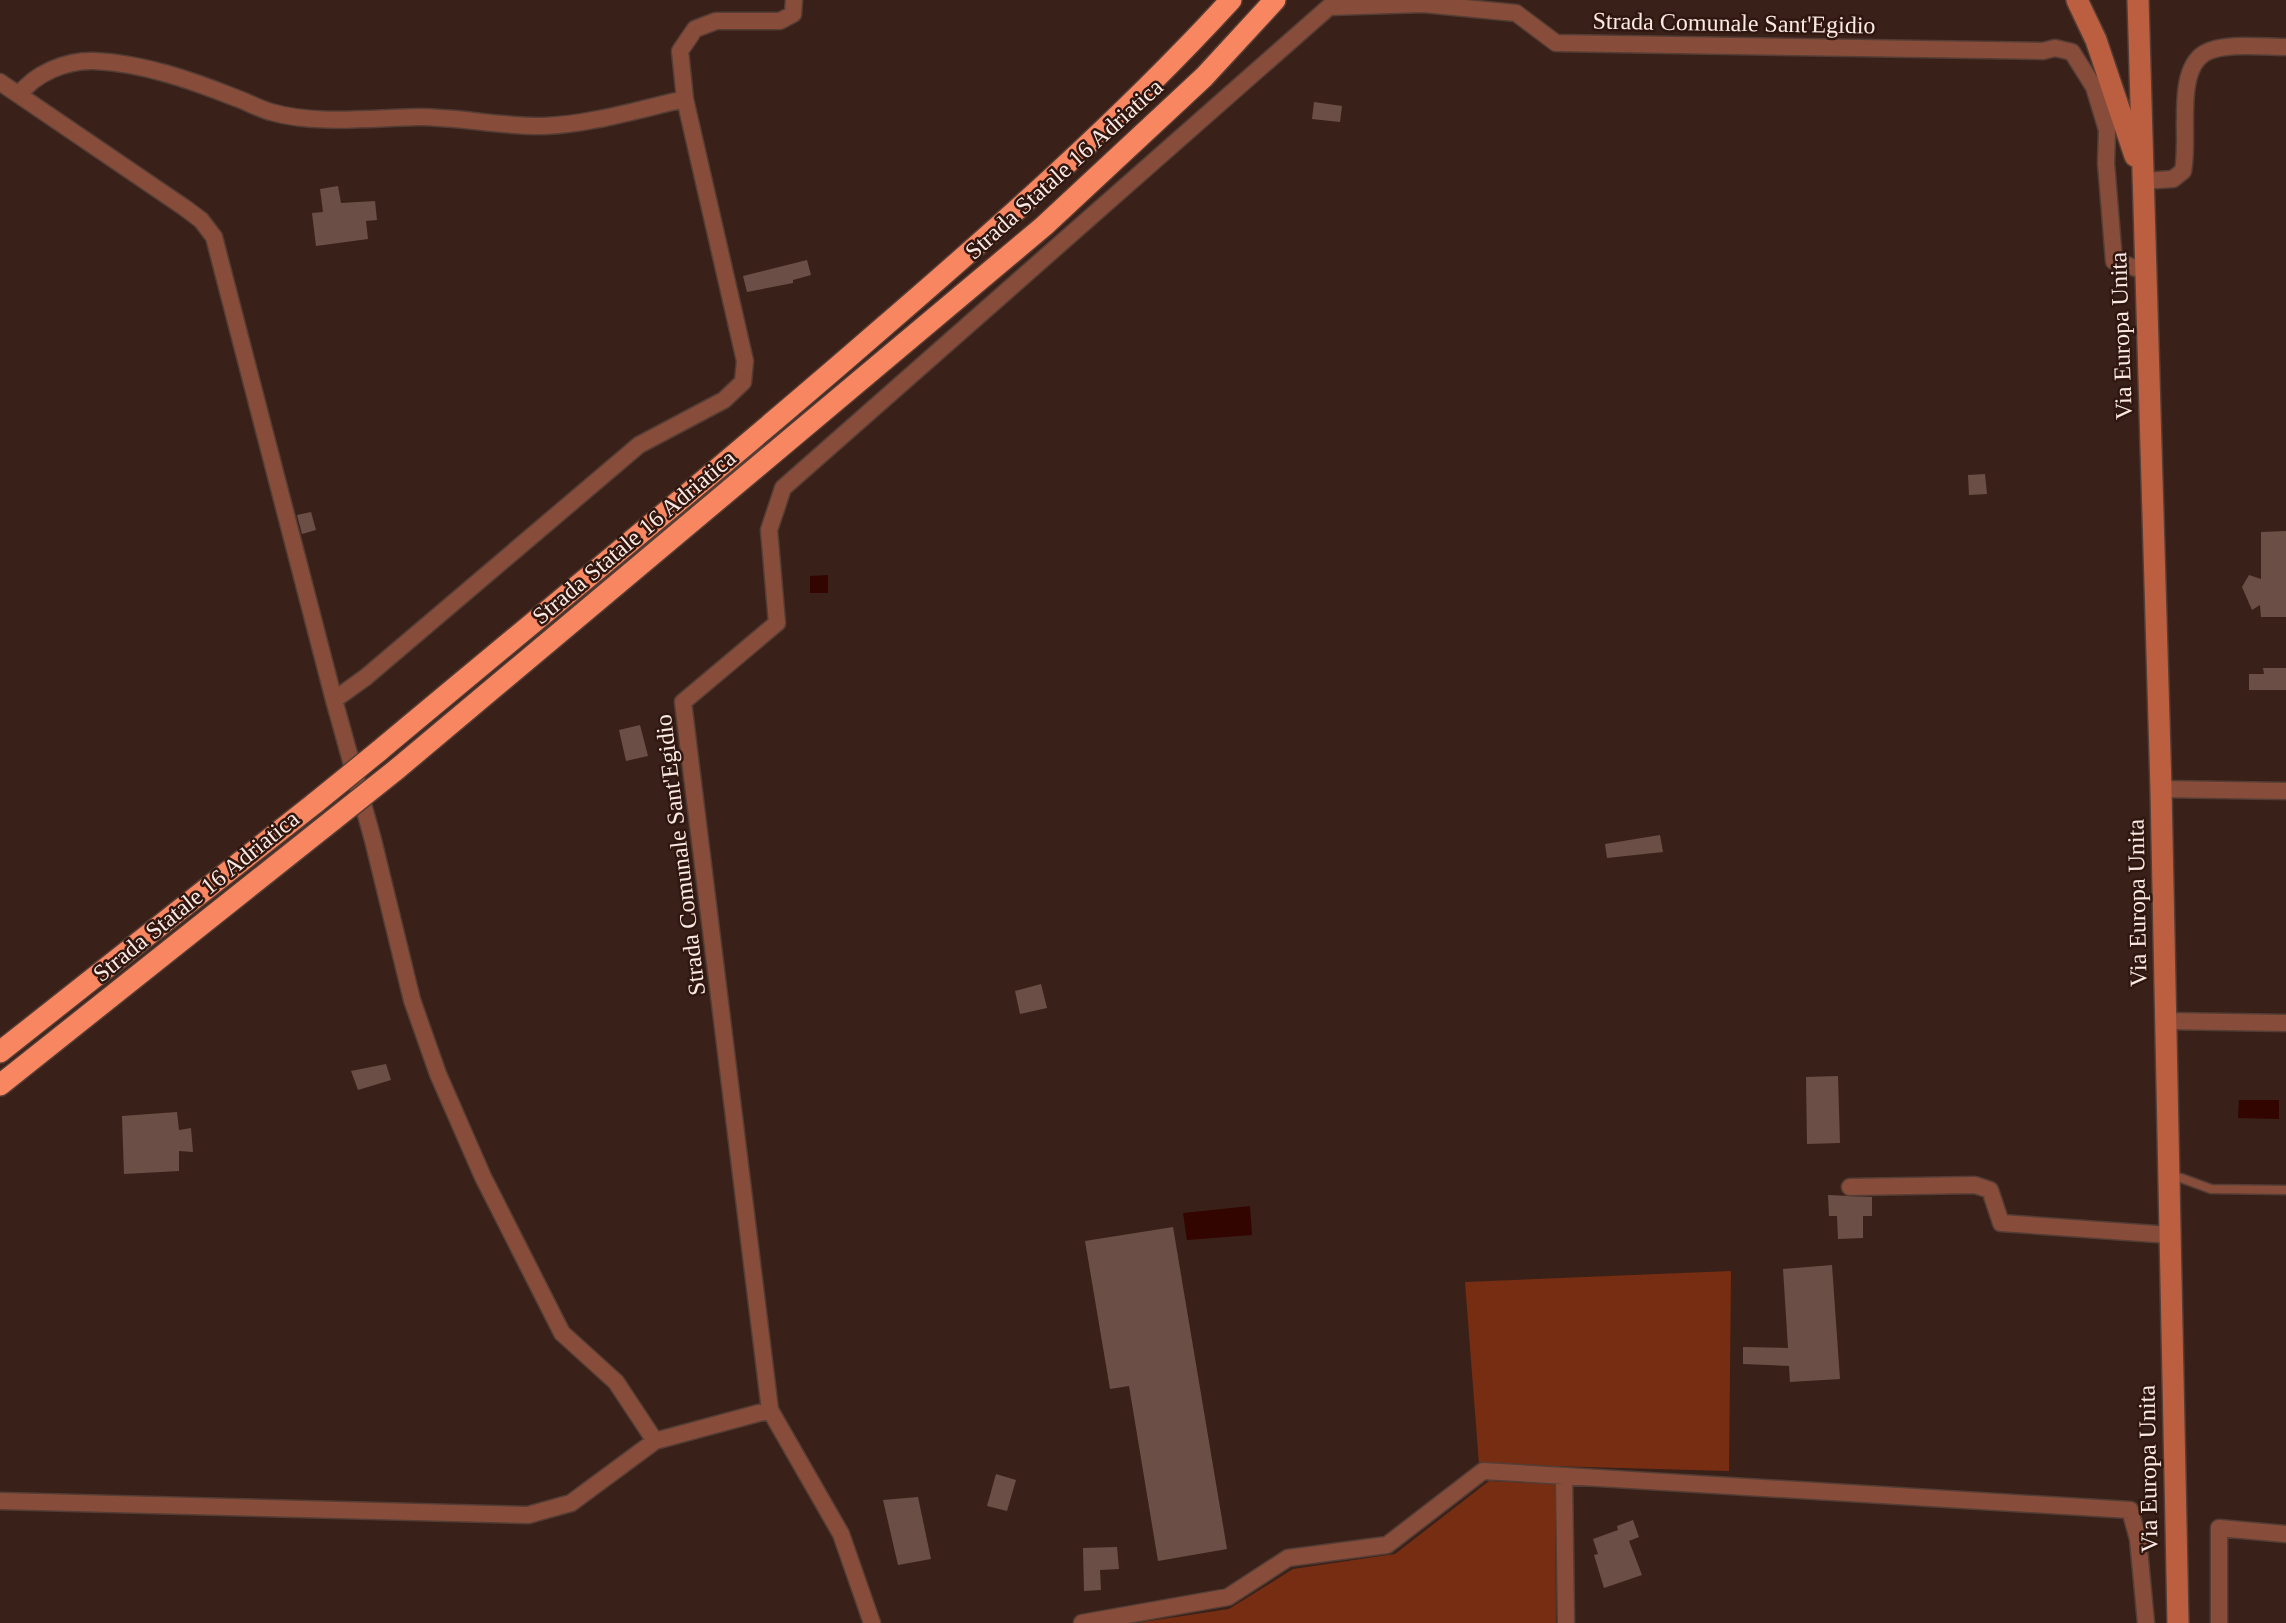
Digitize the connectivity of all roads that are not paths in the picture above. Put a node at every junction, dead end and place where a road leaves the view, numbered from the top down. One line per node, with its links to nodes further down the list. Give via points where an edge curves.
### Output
1 (794, 0): 9 (street, via 793,14 780,21 716,21 695,29 680,51)
2 (1231, 0): 17 (highway, Strada Statale 16 Adriatica, bridge, via 1176,60 1023,206 798,401 379,751)
3 (1275, 0): 18 (highway, Strada Statale 16 Adriatica, bridge, via 1204,78 1044,226 397,769)
4 (2077, 0): 10 (street, via 2105,66)
5 (2138, 0): 10 (street, Via Europa Unita)
6 (2286, 47): 10 (street, via 2230,47 2206,53 2191,68 2186,88 2183,171 2173,179)
7 (0, 82): 8 (street)
8 (19, 95): 9 (street, via 43,74 90,61 135,64 270,112 307,118 426,117 564,125); 12 (street, via 185,208 214,237)
9 (685, 99): 12 (street, via 745,361 743,382 724,400 639,445)
10 (2143, 181): 11 (street, Via Europa Unita)
11 (2145, 271): 13 (street, Via Europa Unita); 23 (street, Strada Comunale Sant'Egidio, via 2114,261 2107,130 2094,86 2072,52 2055,48 1556,43 1516,13 1423,4 1329,6 783,488 769,530 777,623 683,702)
12 (334, 700): 24 (street, via 412,1000 438,1074 483,1177 562,1333 616,1382)
13 (2161, 789): 14 (street); 15 (street, Via Europa Unita)
14 (2286, 791)
15 (2166, 1021): 16 (street); 19 (street, Via Europa Unita)
16 (2286, 1023)
17 (0, 1052)
18 (0, 1085)
19 (2169, 1178): 21 (lane, via 2211,1189); 22 (street, Via Europa Unita)
20 (1850, 1187): 22 (street, via 1975,1185 1990,1190 2001,1223)
21 (2286, 1190)
22 (2170, 1235): 32 (street, Via Europa Unita)
23 (770, 1410): 24 (street); 28 (street, Strada Comunale Sant'Egidio, via 841,1534)
24 (655, 1441): 26 (street, via 571,1503 528,1515)
25 (1564, 1476): 29 (street, via 1483,1471 1387,1545 1289,1558 1228,1597); 30 (street); 31 (street, via 2130,1510 2138,1539)
26 (0, 1501)
27 (2286, 1534): 33 (street, via 2219,1528)
28 (872, 1623)
29 (1082, 1623)
30 (1566, 1623)
31 (2146, 1623)
32 (2178, 1623)
33 (2219, 1623)

